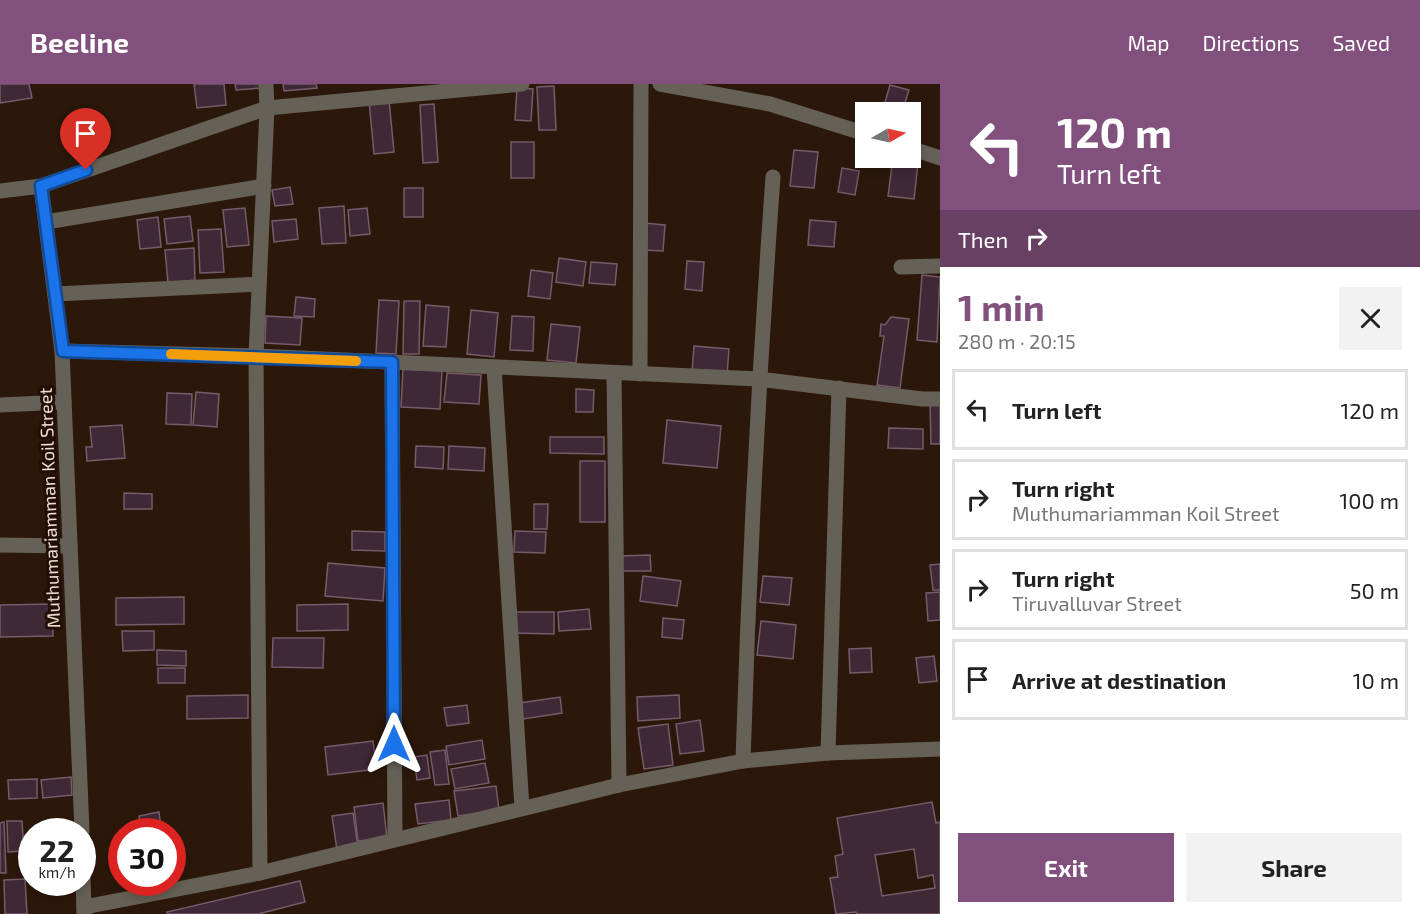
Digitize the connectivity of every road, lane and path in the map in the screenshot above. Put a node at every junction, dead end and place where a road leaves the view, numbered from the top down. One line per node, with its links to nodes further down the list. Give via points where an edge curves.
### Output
1 (266, 84): 5 (street)
2 (522, 84): 5 (street)
3 (640, 84): 23 (street)
4 (660, 84): 6 (street, via 770,104)
5 (267, 108): 10 (street); 11 (street)
6 (855, 131)
7 (921, 152): 8 (street)
8 (940, 158)
9 (773, 177): 24 (street)
10 (41, 186): 12 (street); 13 (street, Muthumariamman Koil Street)
11 (264, 186): 13 (street); 16 (street)
12 (0, 191)
13 (46, 222): 17 (street, Muthumariamman Koil Street)
14 (940, 266): 15 (street)
15 (901, 267)
16 (259, 284): 17 (street); 19 (street)
17 (55, 294): 18 (street, Muthumariamman Koil Street)
18 (63, 351): 19 (street); 27 (street, Muthumariamman Koil Street)
19 (256, 356): 20 (street); 38 (street)
20 (392, 362): 21 (street); 37 (street)
21 (494, 367): 22 (street); 35 (street)
22 (615, 373): 23 (street); 34 (street)
23 (640, 374): 24 (street)
24 (759, 379): 25 (street); 33 (street)
25 (838, 388): 26 (street); 32 (street)
26 (940, 399)
27 (64, 402): 28 (street); 30 (street, Muthumariamman Koil Street)
28 (0, 405)
29 (0, 545): 30 (street)
30 (70, 546): 36 (street, Muthumariamman Koil Street)
31 (940, 749): 32 (street)
32 (828, 753): 33 (street)
33 (742, 761): 34 (street)
34 (619, 785): 35 (street)
35 (522, 808): 37 (street)
36 (82, 818)
37 (395, 839): 38 (street)
38 (260, 873): 39 (street)
39 (84, 910)

